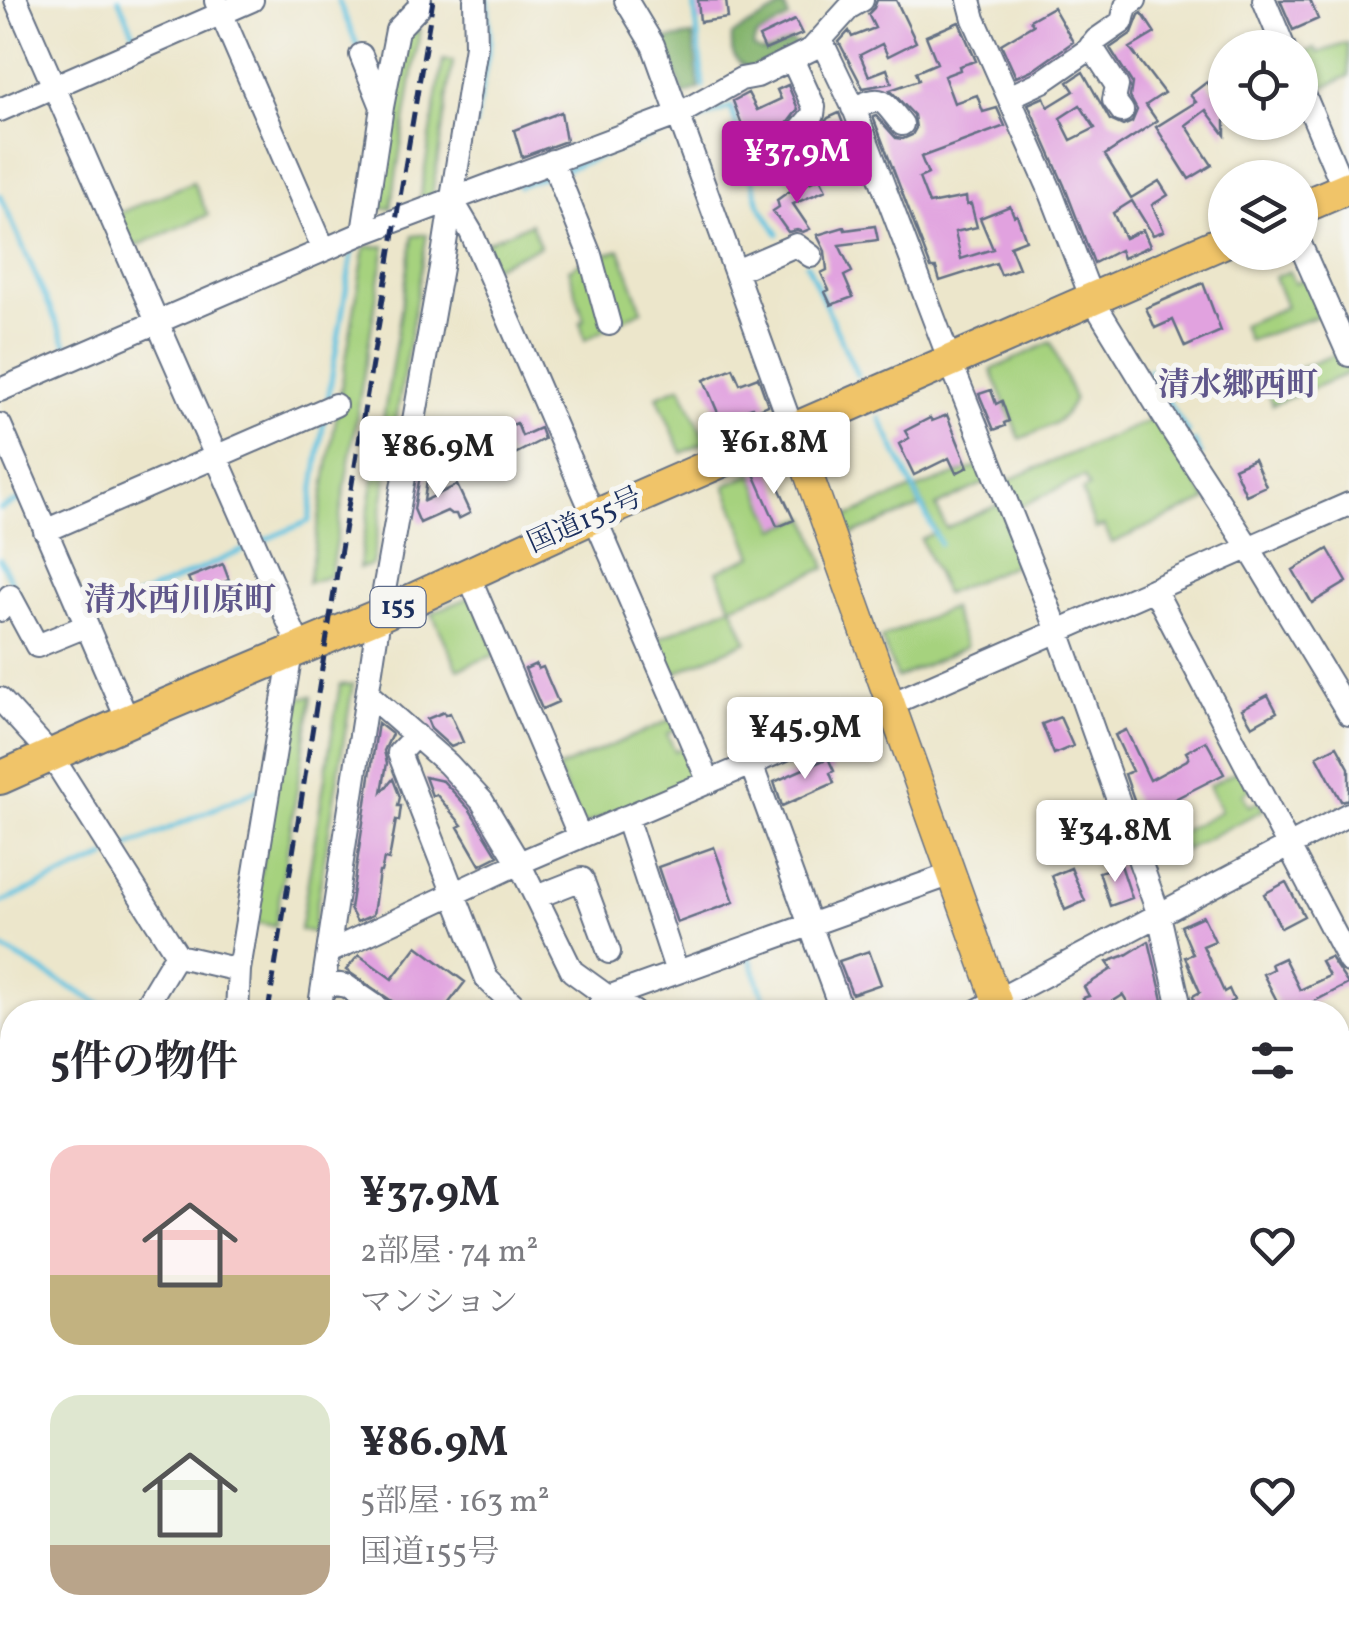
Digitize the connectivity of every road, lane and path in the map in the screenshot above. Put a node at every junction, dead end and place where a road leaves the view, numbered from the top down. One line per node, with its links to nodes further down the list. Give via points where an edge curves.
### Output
1 (16, 0): 16 (street)
2 (252, 0): 10 (street)
3 (420, 0): 18 (street, via 397,30)
4 (476, 0): 28 (street, via 476,46)
5 (626, 0): 22 (street)
6 (862, 0): 12 (street)
7 (969, 0): 17 (street)
8 (1135, 0): 13 (street, via 1122,22)
9 (1264, 0): 11 (street)
10 (218, 7): 16 (street); 33 (street)
11 (1276, 30)
12 (820, 40): 15 (street); 19 (street)
13 (1091, 46): 17 (street); 21 (street, via 1118,86 1114,100)
14 (361, 54): 18 (street)
15 (792, 59): 22 (street, via 741,78); 25 (street, via 814,106)
16 (54, 86): 20 (street); 37 (street)
17 (1009, 97): 36 (street)
18 (382, 107): 30 (street)
19 (853, 108): 23 (street, via 882,100); 40 (street)
20 (0, 110)
21 (1122, 112)
22 (679, 114): 26 (street); 35 (street)
23 (902, 124)
24 (1318, 125): 27 (street)
25 (795, 136)
26 (552, 162): 28 (street); 38 (street)
27 (1347, 188): 29 (highway)
28 (452, 200): 30 (street); 47 (street); 53 (street)
29 (1318, 200)
30 (363, 234): 33 (street)
31 (805, 246): 35 (street)
32 (1208, 248): 36 (highway, 国道155号 / 155)
33 (324, 250): 37 (street)
34 (1311, 270): 39 (street)
35 (736, 272): 44 (street)
36 (1092, 299): 40 (highway, 国道155号 / 155); 49 (street)
37 (156, 323): 41 (street); 45 (street)
38 (609, 324)
39 (1349, 355)
40 (950, 361): 44 (highway, 国道155号 / 155); 55 (street)
41 (0, 390)
42 (335, 405): 45 (street)
43 (0, 425): 48 (street)
44 (794, 431): 47 (highway, 国道155号 / 155); 59 (main road)
45 (215, 457): 48 (street); 56 (street, via 294,634)
46 (1349, 504): 49 (street)
47 (593, 517): 50 (highway, 国道155号 / 155); 66 (street)
48 (45, 531): 54 (street)
49 (1248, 548): 51 (street); 60 (street)
50 (468, 574): 53 (highway, 国道155号 / 155); 69 (street)
51 (1154, 589): 55 (street); 70 (street)
52 (0, 610): 54 (street, via 10,596 36,646)
53 (380, 615): 56 (highway, 国道155号 / 155); 57 (street)
54 (86, 626): 61 (street)
55 (1058, 631): 59 (street); 75 (street)
56 (290, 654): 61 (highway, 国道155号 / 155); 81 (street)
57 (368, 694): 62 (street); 77 (street)
58 (0, 699): 63 (street)
59 (891, 704): 64 (street); 72 (main road)
60 (1349, 714)
61 (128, 721): 63 (highway, 国道155号 / 155)
62 (416, 735): 71 (street, via 482,801); 73 (street, via 399,753)
63 (51, 754): 65 (highway, 国道155号 / 155); 79 (street)
64 (751, 764): 66 (street); 76 (street)
65 (0, 778)
66 (708, 782): 68 (street)
67 (1349, 814): 70 (street)
68 (626, 818): 69 (street); 82 (street)
69 (580, 837): 71 (street)
70 (1290, 846): 75 (street); 80 (street)
71 (519, 863): 73 (street); 74 (street)
72 (952, 874): 76 (street); 92 (main road)
73 (454, 894): 77 (street); 88 (street, via 486,979)
74 (536, 897): 78 (street, via 582,880); 89 (street, via 572,972)
75 (1159, 915): 93 (street); 94 (street)
76 (810, 925): 82 (street); 91 (street)
77 (329, 952): 83 (street)
78 (610, 952)
79 (178, 956): 81 (street); 84 (street)
80 (1349, 961)
81 (238, 970): 85 (street)
82 (677, 972): 90 (street)
83 (324, 982): 86 (street); 87 (street)
84 (149, 1000)
85 (237, 1000)
86 (321, 1000)
87 (366, 1000)
88 (509, 1000)
89 (597, 1000)
90 (613, 1000)
91 (838, 1000)
92 (988, 1000)
93 (1007, 1000)
94 (1179, 1000)

